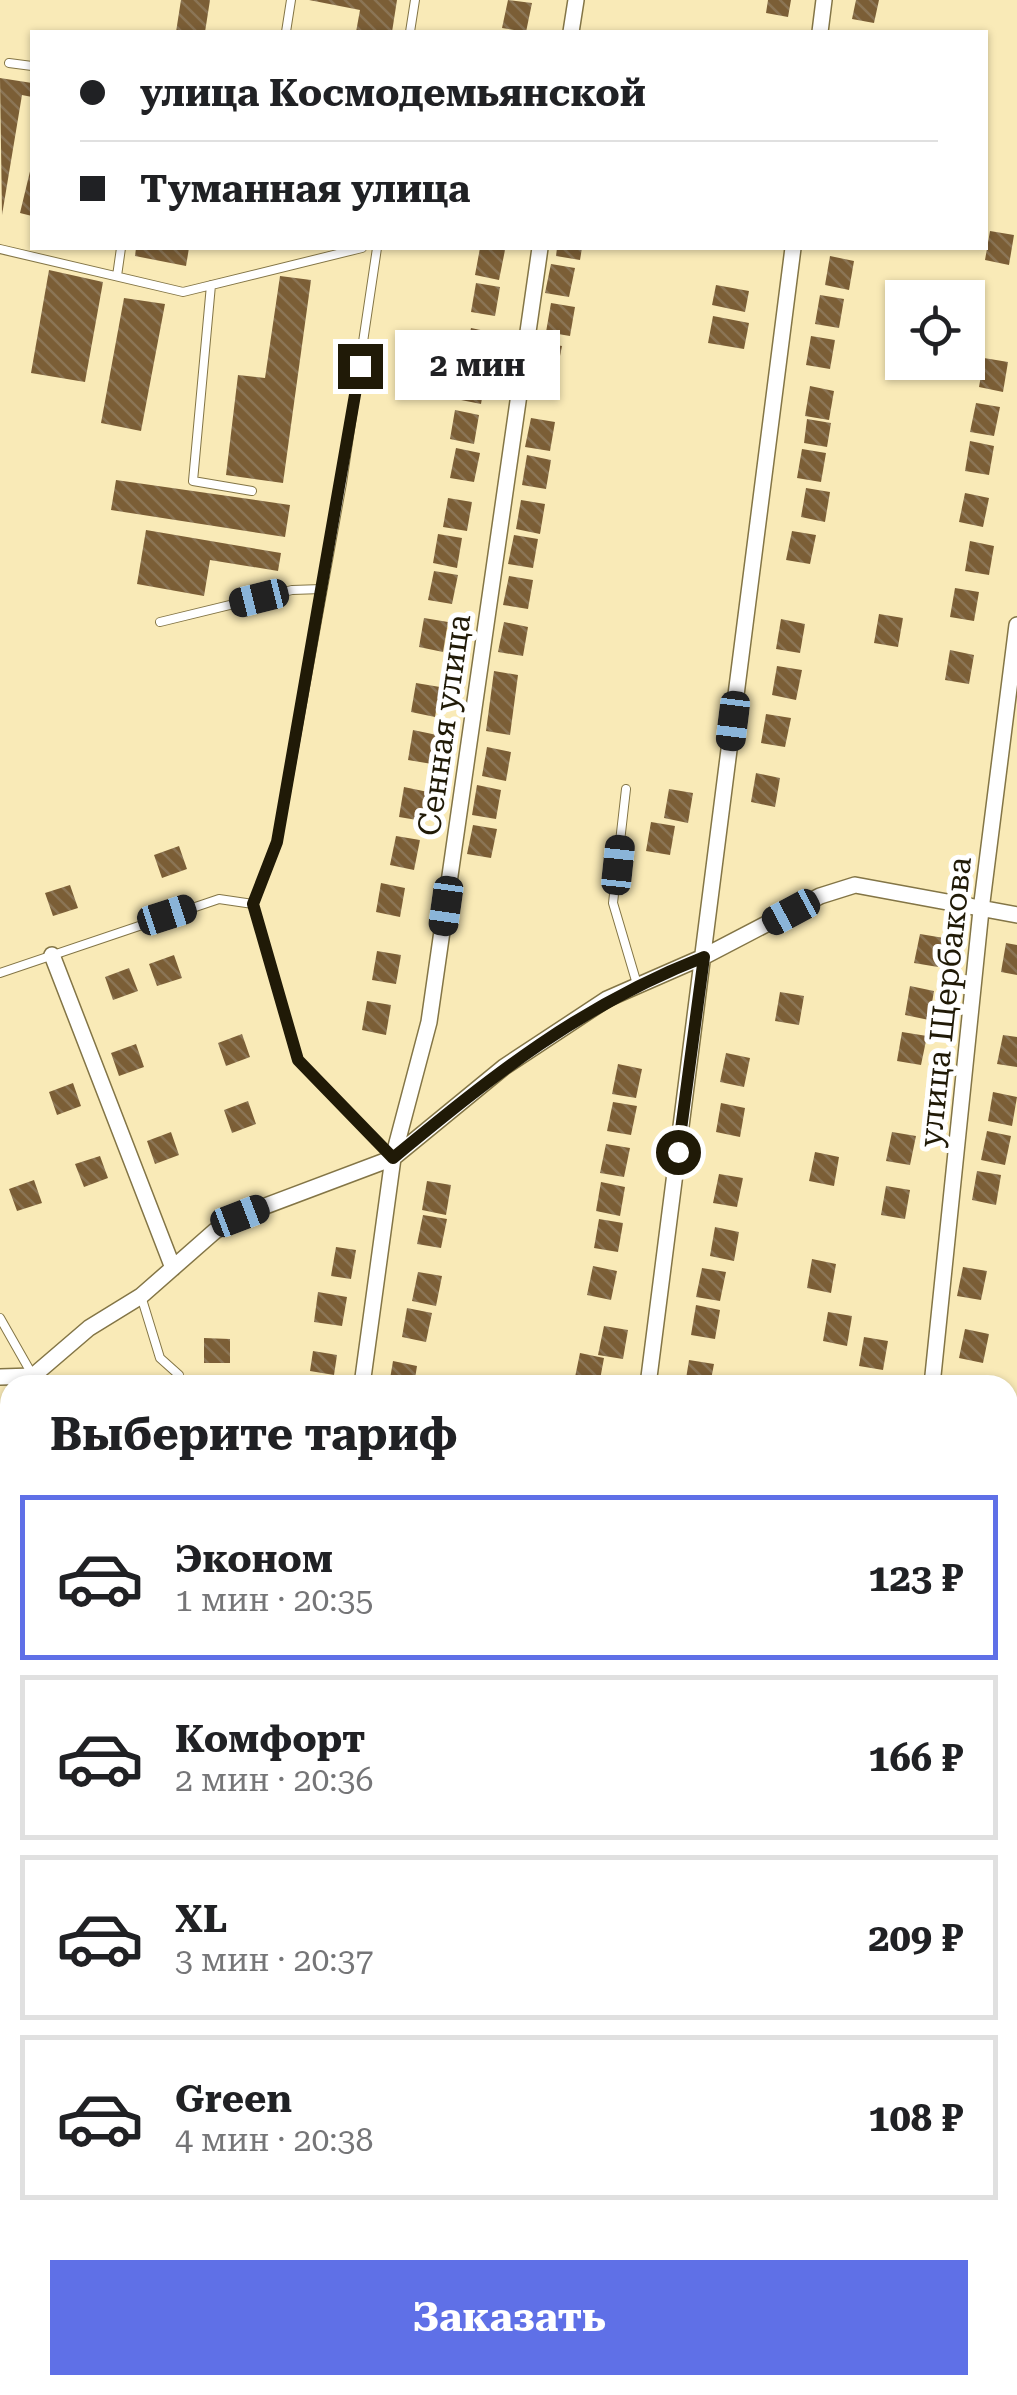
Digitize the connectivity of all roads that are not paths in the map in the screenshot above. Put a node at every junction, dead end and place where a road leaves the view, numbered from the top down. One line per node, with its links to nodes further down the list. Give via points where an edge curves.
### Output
1 (291, 0): 5 (lane)
2 (415, 0): 6 (lane)
3 (576, 0): 7 (street)
4 (824, 0): 8 (street)
5 (286, 30)
6 (410, 30)
7 (571, 30)
8 (820, 30)
9 (9, 62): 10 (lane)
10 (30, 66)
11 (0, 249): 17 (lane)
12 (122, 250): 17 (lane)
13 (354, 250): 18 (lane)
14 (378, 250): 20 (lane)
15 (540, 250): 31 (street, Сенная улица, via 429,1022)
16 (793, 250): 28 (street)
17 (118, 276): 18 (lane, via 183,292)
18 (211, 285): 19 (lane, via 192,480)
19 (252, 491)
20 (322, 589): 21 (lane, via 292,590); 24 (lane, via 277,842)
21 (160, 622)
22 (1017, 625): 25 (street, улица Щербакова)
23 (626, 789): 30 (lane, via 614,902)
24 (253, 904): 27 (lane, via 219,898); 31 (lane, via 298,1060)
25 (981, 910): 26 (street); 28 (street, via 856,886 820,896); 40 (street, улица Щербакова)
26 (1017, 915)
27 (52, 955): 29 (lane); 32 (street)
28 (704, 957): 30 (street); 39 (street)
29 (0, 973)
30 (637, 984): 31 (street, via 504,1067)
31 (393, 1158): 32 (street, via 240,1216); 38 (street, Сенная улица)
32 (173, 1268): 33 (street)
33 (141, 1296): 35 (lane, via 160,1358); 37 (street, via 90,1328)
34 (0, 1318): 36 (lane)
35 (179, 1374)
36 (31, 1375)
37 (40, 1375)
38 (363, 1375)
39 (649, 1375)
40 (933, 1375)

